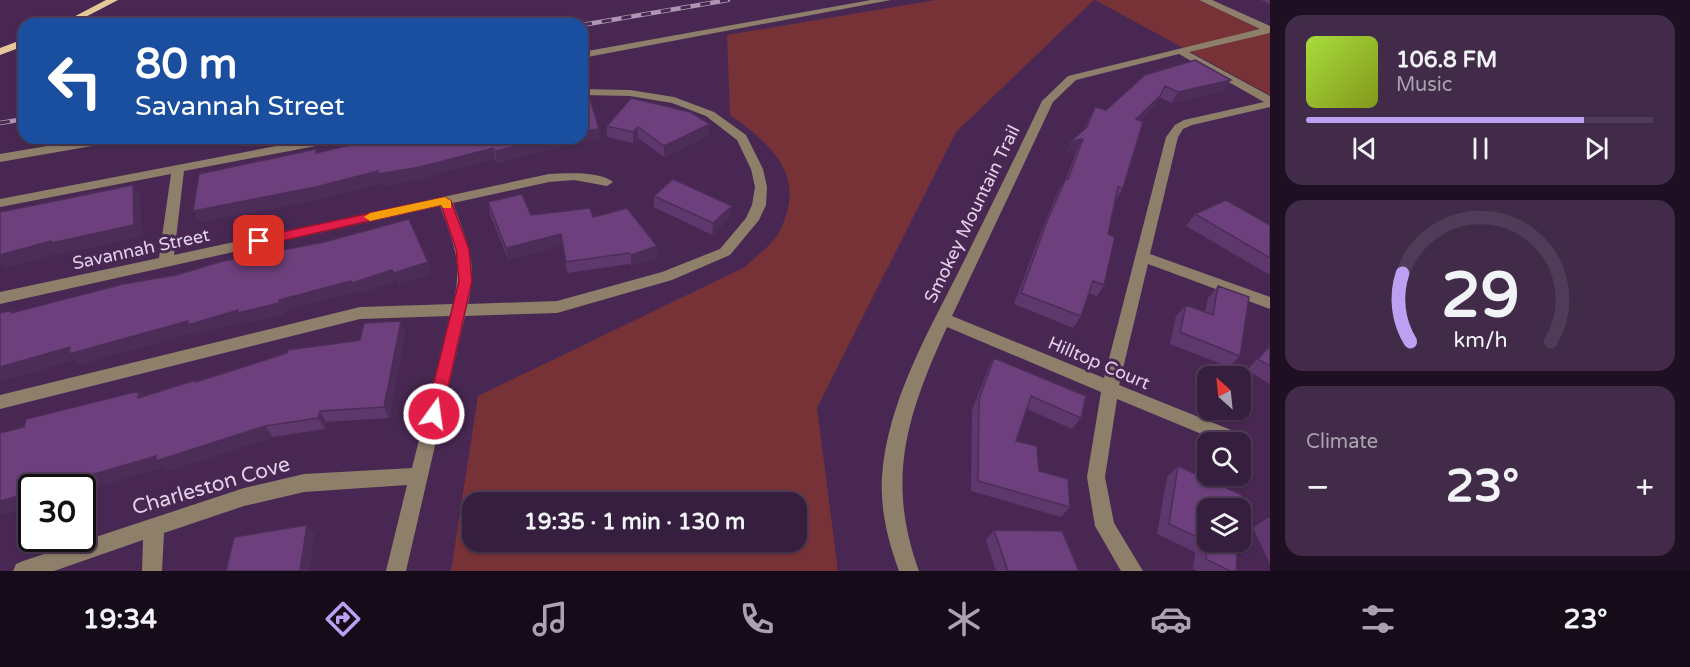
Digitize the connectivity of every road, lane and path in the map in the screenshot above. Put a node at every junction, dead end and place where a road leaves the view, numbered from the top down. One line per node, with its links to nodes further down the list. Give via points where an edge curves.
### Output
1 (113, 0): 4 (main road)
2 (886, 0): 9 (street)
3 (1204, 0): 5 (street)
4 (77, 18)
5 (1270, 30): 7 (street, Smokey Mountain Trail)
6 (18, 44): 8 (main road)
7 (1180, 51): 11 (street); 24 (street, Smokey Mountain Trail, via 1072,78 1053,94)
8 (0, 52)
9 (588, 54)
10 (588, 92): 23 (street, via 674,100 696,107 742,138 761,187 752,220 725,252 667,276 557,307)
11 (1270, 103): 19 (street, via 1179,127 1172,136)
12 (80, 144): 14 (street)
13 (306, 144): 15 (street)
14 (0, 158)
15 (178, 169): 18 (street); 20 (street)
16 (607, 182): 17 (street, Savannah Street, via 574,176 549,178)
17 (445, 201): 20 (street, Savannah Street); 23 (street, via 463,249 466,281)
18 (0, 203)
19 (1143, 256): 22 (street); 25 (street)
20 (166, 261): 21 (street, Savannah Street)
21 (0, 298)
22 (1270, 303)
23 (459, 310): 26 (street, via 360,313); 28 (street)
24 (944, 319): 25 (street, Hilltop Court); 33 (street, Smokey Mountain Trail, via 904,414 893,465 892,506)
25 (1110, 388): 27 (street, Hilltop Court); 34 (street, via 1096,477 1098,496 1105,526)
26 (0, 402)
27 (1216, 432)
28 (419, 476): 29 (street, Charleston Cove, via 304,483); 32 (street)
29 (154, 527): 30 (street, Charleston Cove); 31 (street)
30 (23, 571)
31 (152, 571)
32 (396, 571)
33 (909, 571)
34 (1132, 571)

